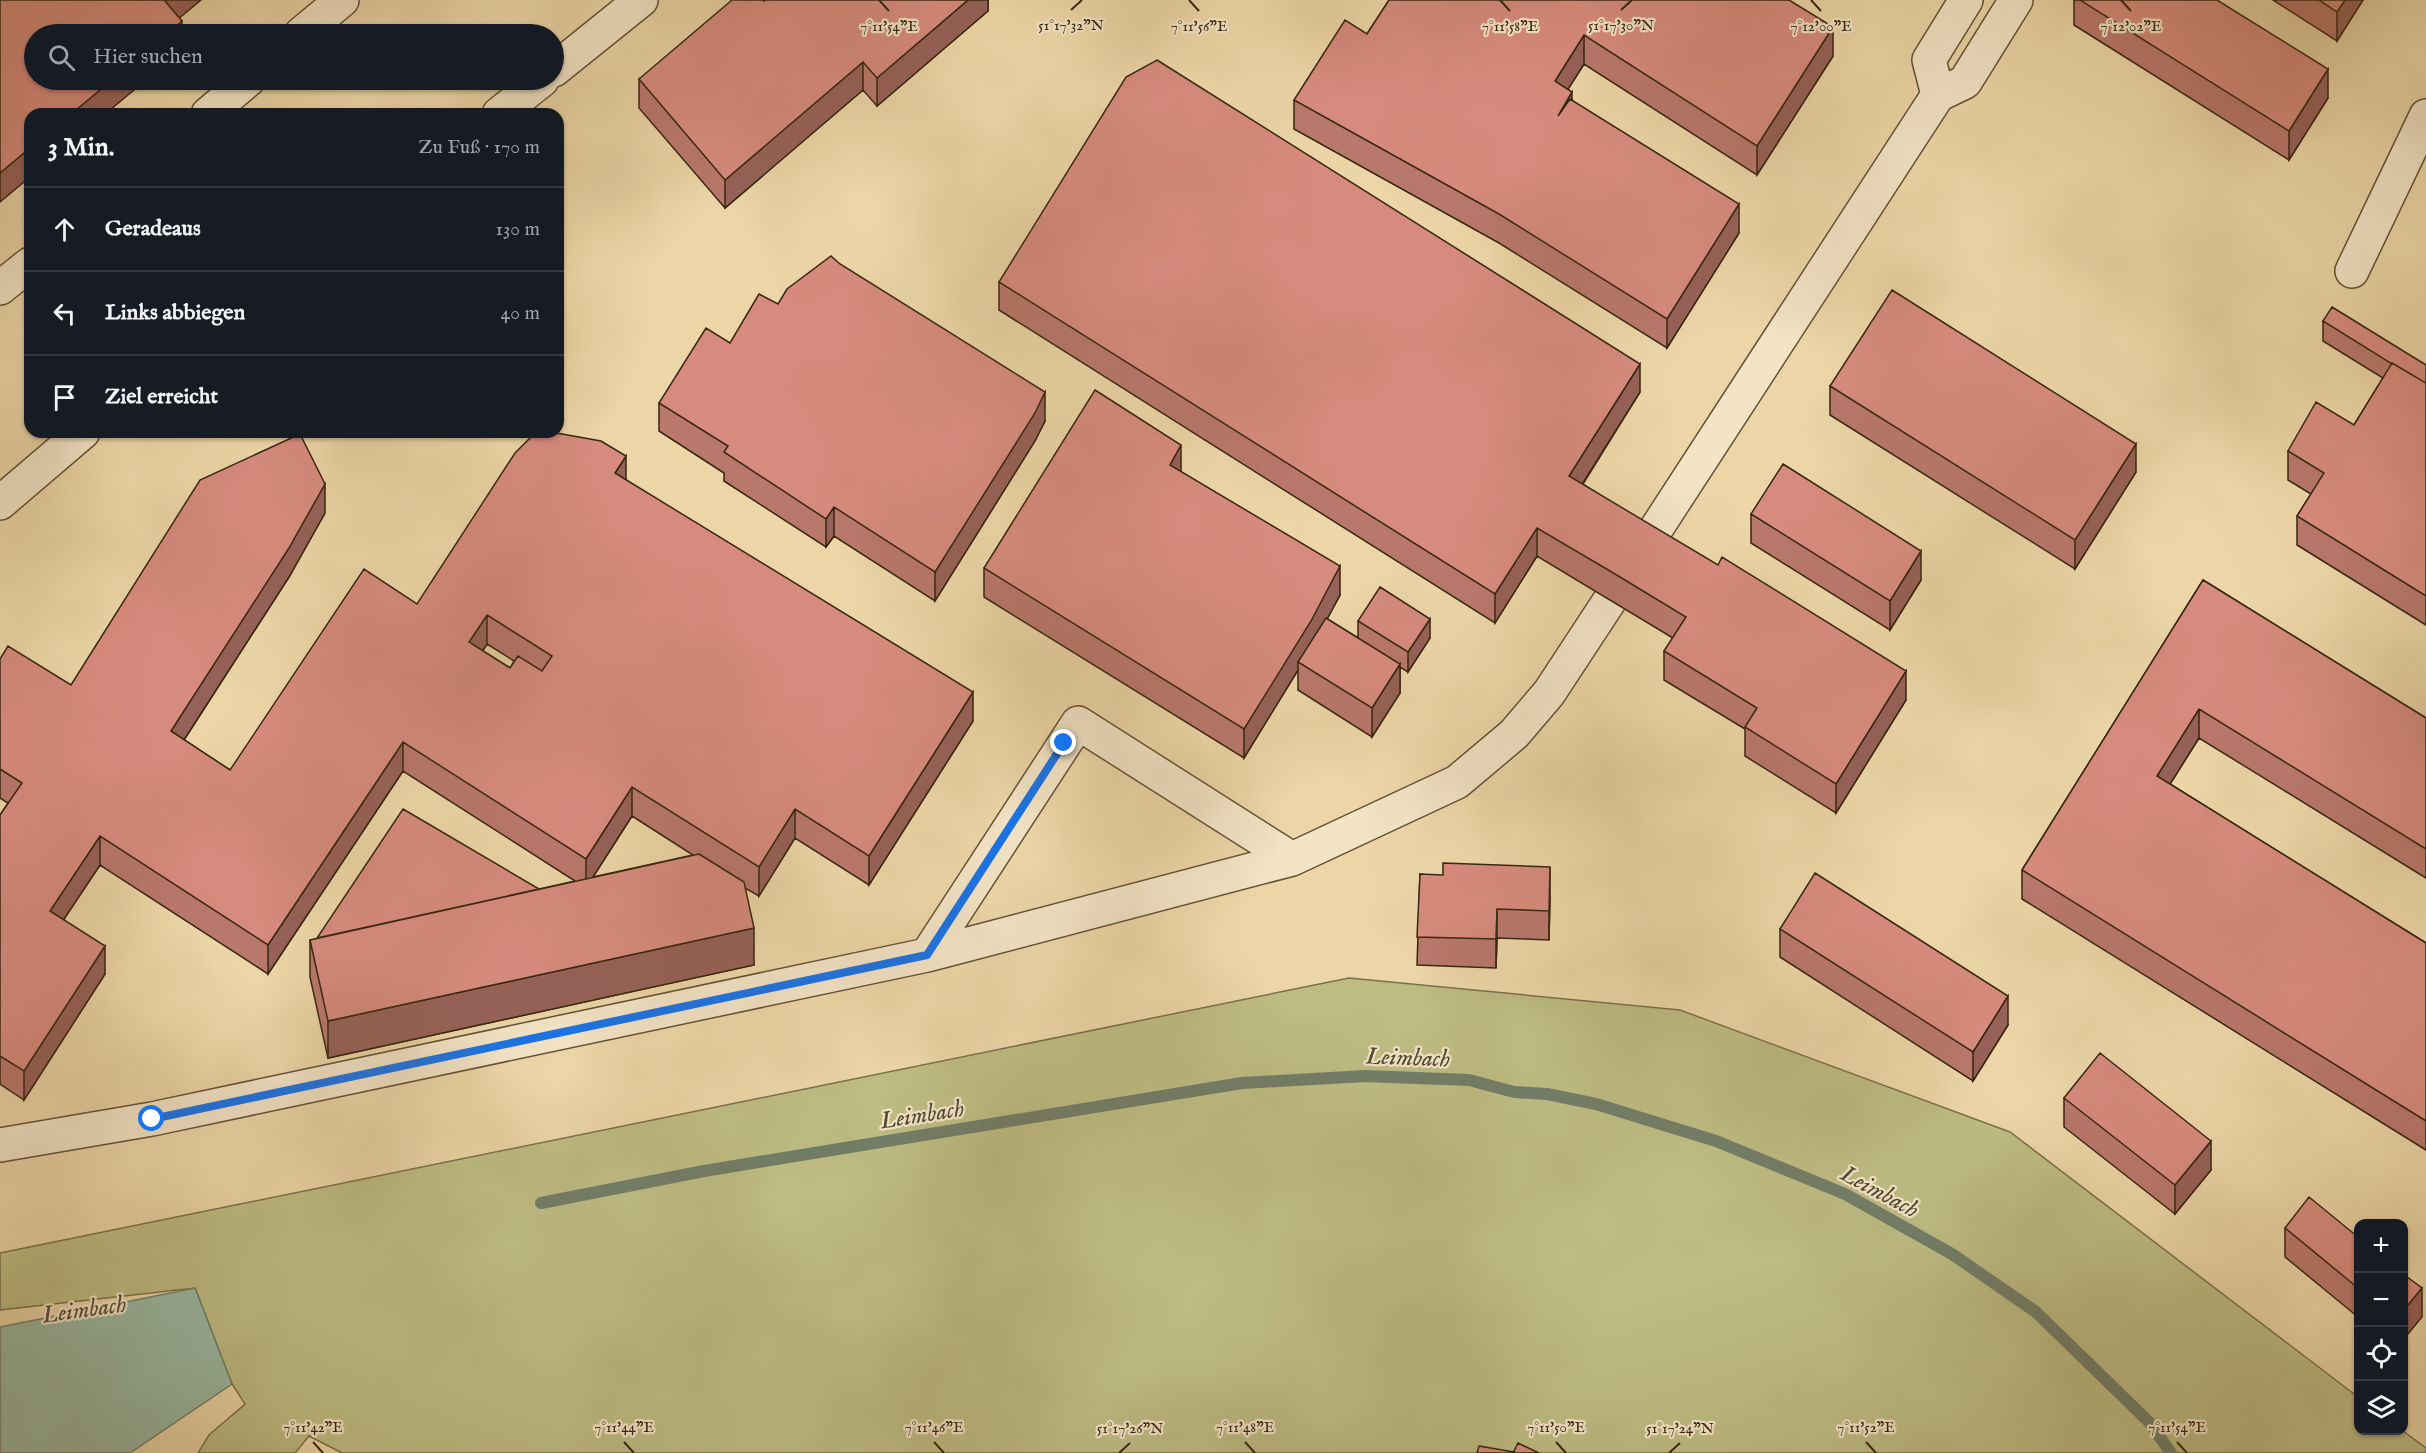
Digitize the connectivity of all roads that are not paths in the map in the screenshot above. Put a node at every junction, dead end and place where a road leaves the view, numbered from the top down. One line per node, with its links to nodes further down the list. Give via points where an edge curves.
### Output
1 (342, 0): 5 (lane)
2 (641, 0): 6 (lane)
3 (1966, 0): 9 (lane, via 1929,60)
4 (2016, 0): 9 (lane, via 1965,82)
5 (313, 24)
6 (564, 62)
7 (236, 90): 10 (lane)
8 (529, 90): 11 (lane)
9 (1938, 95): 18 (lane)
10 (215, 108)
11 (507, 108)
12 (2426, 116): 14 (lane)
13 (24, 269): 15 (lane)
14 (2352, 271)
15 (0, 288)
16 (76, 438): 17 (lane)
17 (0, 503)
18 (1643, 549)
19 (1610, 600): 20 (lane, via 1549,693 1514,734 1457,782)
20 (1292, 859): 21 (lane); 21 (lane, via 1077,723)
21 (927, 955): 22 (lane, via 164,1117)
22 (0, 1146)

